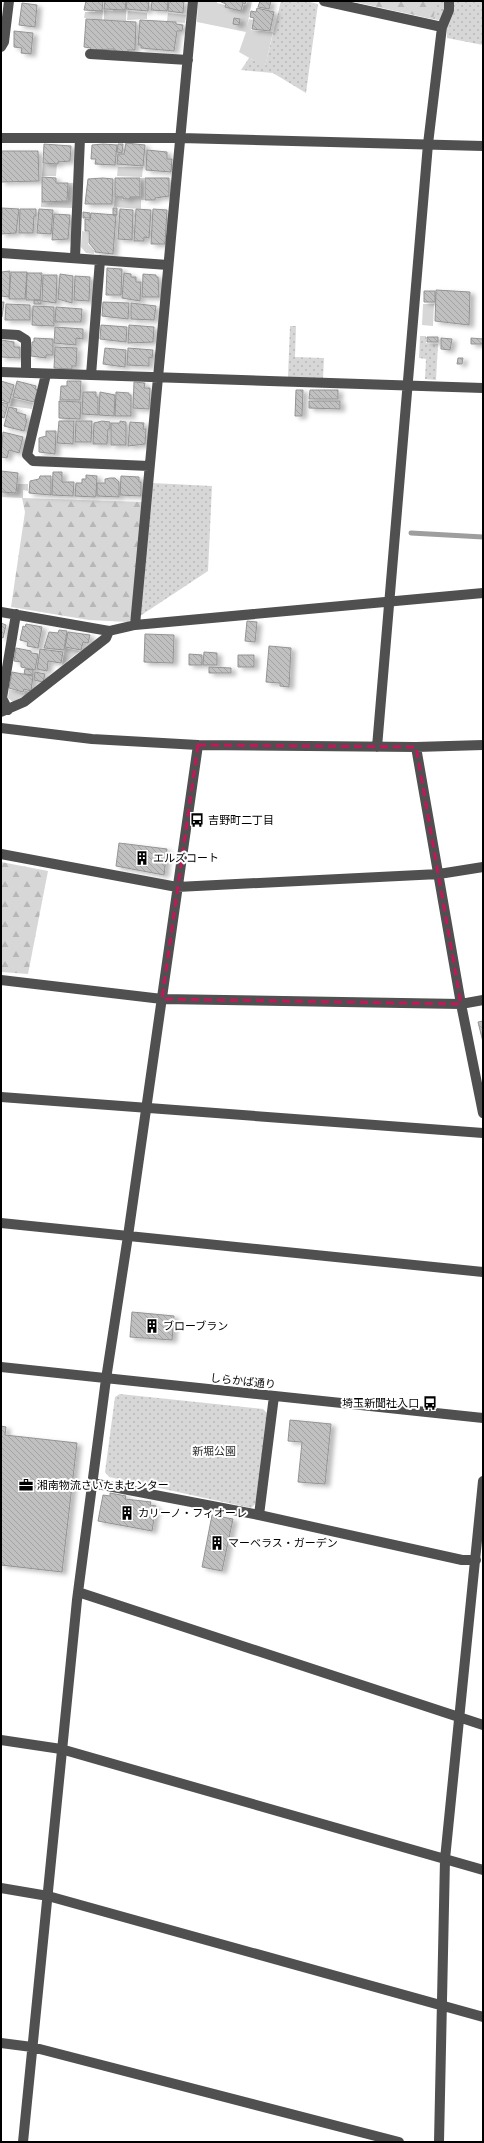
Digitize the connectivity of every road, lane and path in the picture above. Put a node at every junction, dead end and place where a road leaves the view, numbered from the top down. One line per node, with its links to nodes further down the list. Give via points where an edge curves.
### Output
1 (194, 1): 8 (street)
2 (324, 1): 5 (street)
3 (449, 1): 5 (street, via 449,10)
4 (6, 2): 6 (street, via 4,42)
5 (442, 27): 12 (street)
6 (1, 47)
7 (90, 54): 8 (street)
8 (188, 60): 11 (street)
9 (1, 138): 10 (street)
10 (80, 138): 11 (street); 15 (street)
11 (181, 138): 12 (street); 17 (street)
12 (428, 144): 13 (street); 24 (street)
13 (483, 146)
14 (1, 253): 15 (street)
15 (75, 258): 16 (street)
16 (100, 260): 17 (street); 22 (street)
17 (168, 265): 23 (street)
18 (1, 334): 20 (street, via 18,335 26,340)
19 (1, 372): 20 (street)
20 (26, 373): 21 (street)
21 (46, 374): 22 (street); 26 (street, via 27,455 33,461)
22 (92, 375): 23 (street)
23 (157, 377): 24 (street); 26 (street)
24 (408, 386): 25 (street); 28 (street)
25 (483, 388)
26 (149, 466): 31 (street)
27 (483, 593): 28 (street)
28 (390, 600): 31 (street); 37 (street)
29 (1, 612): 30 (street)
30 (16, 614): 32 (street); 33 (street, via 2,698)
31 (135, 625): 32 (street)
32 (109, 631): 33 (street, via 106,638 24,702)
33 (4, 711)
34 (1, 728): 36 (street, via 92,739)
35 (483, 744): 38 (street)
36 (198, 745): 37 (street); 42 (street)
37 (377, 747): 38 (street)
38 (416, 747): 41 (street)
39 (1, 854): 42 (street)
40 (483, 867): 41 (street)
41 (439, 874): 42 (street); 46 (street)
42 (177, 887): 44 (street)
43 (1, 980): 44 (street)
44 (162, 999): 46 (street); 48 (street)
45 (483, 1000): 46 (street)
46 (461, 1004): 49 (street)
47 (1, 1098): 48 (street)
48 (146, 1108): 50 (street); 52 (street)
49 (483, 1112)
50 (483, 1133)
51 (1, 1223): 52 (street)
52 (128, 1236): 53 (street); 55 (street)
53 (483, 1272)
54 (1, 1366): 55 (street, しらかば通り)
55 (106, 1379): 56 (street, しらかば通り); 59 (street)
56 (274, 1396): 57 (street, しらかば通り); 60 (street)
57 (483, 1418)
58 (483, 1482): 61 (street)
59 (92, 1483): 60 (street); 62 (street)
60 (260, 1515): 61 (street, via 462,1560)
61 (476, 1560): 63 (street)
62 (78, 1592): 63 (street); 66 (street)
63 (459, 1716): 64 (street); 67 (street)
64 (483, 1725)
65 (1, 1740): 66 (street)
66 (61, 1749): 67 (street); 70 (street)
67 (446, 1859): 68 (street); 71 (street)
68 (483, 1870)
69 (1, 1888): 70 (street)
70 (48, 1896): 71 (street); 74 (street)
71 (440, 2006): 72 (street); 77 (street)
72 (483, 2017)
73 (1, 2042): 74 (street)
74 (32, 2047): 75 (street); 76 (street)
75 (23, 2142)
76 (399, 2142)
77 (438, 2142)

